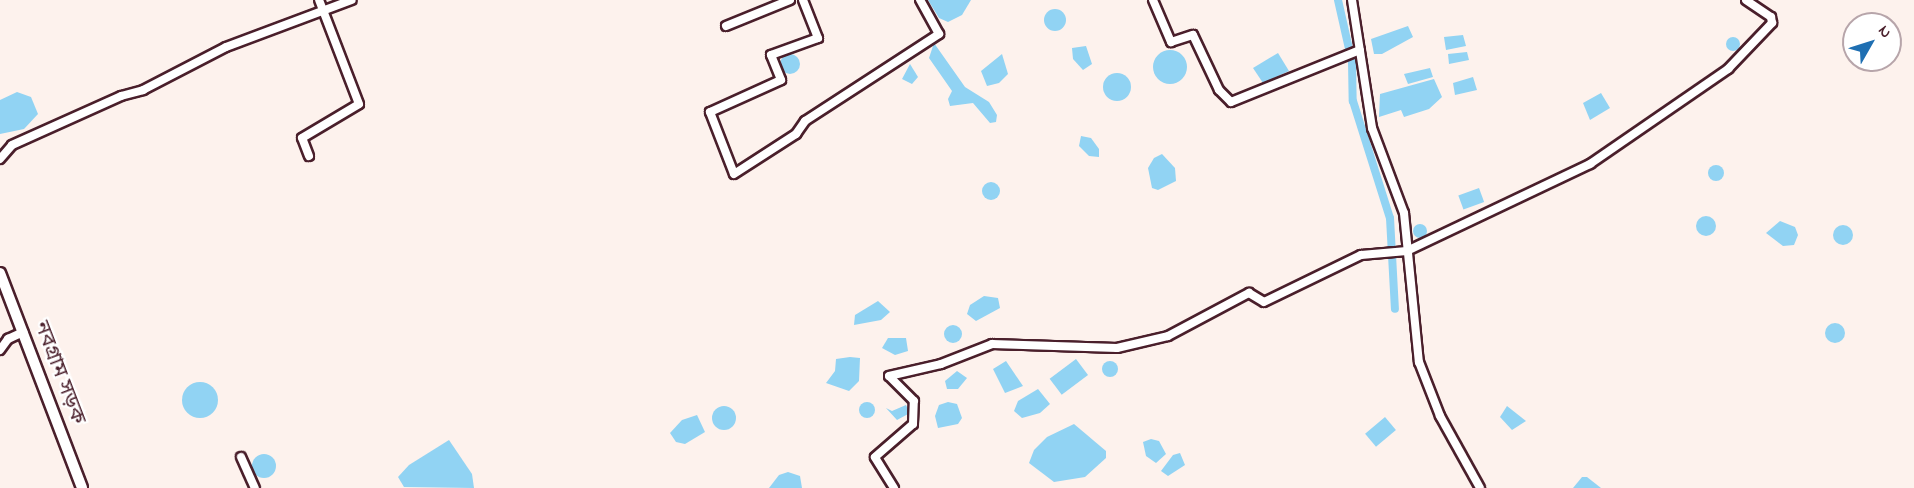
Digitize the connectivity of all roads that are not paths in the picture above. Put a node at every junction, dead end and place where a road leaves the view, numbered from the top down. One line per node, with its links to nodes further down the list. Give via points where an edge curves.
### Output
1 (319, 0): 9 (street)
2 (352, 0): 9 (street)
3 (790, 0): 10 (street)
4 (803, 0): 5 (street, via 818,38 771,55 781,80 710,112 734,174 796,134 805,121 939,34)
5 (920, 0)
6 (1153, 0): 11 (street, via 1171,42 1193,35 1219,90 1231,102)
7 (1352, 0): 11 (street)
8 (1746, 0): 14 (street, via 1771,17 1772,23 1728,69 1590,164)
9 (325, 10): 12 (street, via 359,104 302,138); 13 (street, via 264,31 143,90 12,145)
10 (726, 26)
11 (1358, 51): 14 (street, via 1372,128 1404,213)
12 (309, 156)
13 (0, 159)
14 (1407, 251): 21 (street, via 1379,250 1345,261 1264,302 1249,293 1167,336 1117,348 992,344 941,364 890,376 914,401 913,424 875,457); 22 (street, via 1419,362 1440,416)
15 (0, 273): 16 (main road, নবগ্রাম সড়ক)
16 (22, 332): 17 (street, via 8,339); 19 (main road, নবগ্রাম সড়ক)
17 (0, 350)
18 (242, 457): 20 (street)
19 (82, 488)
20 (255, 488)
21 (894, 488)
22 (1480, 488)

